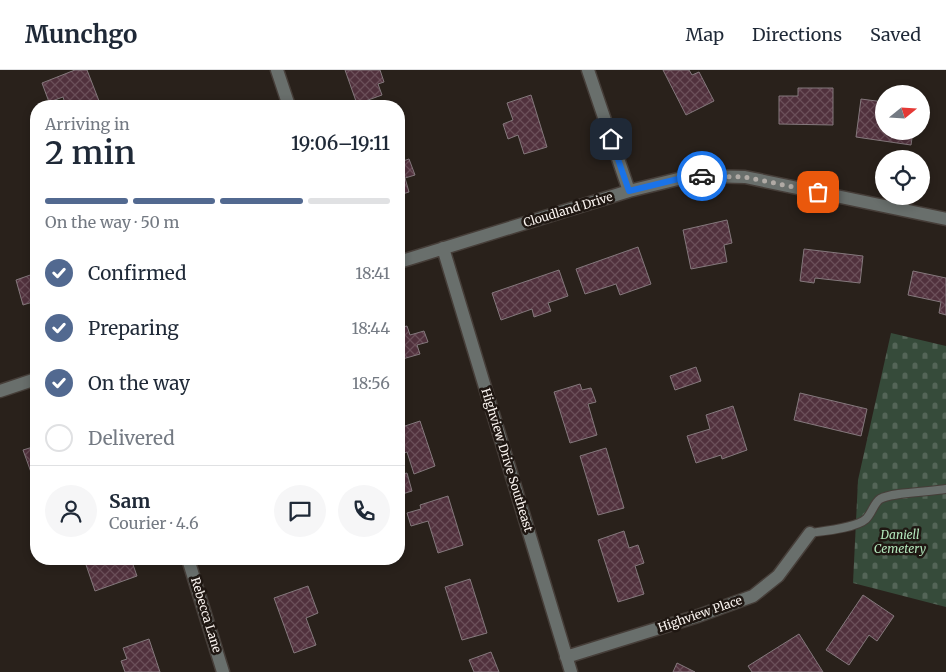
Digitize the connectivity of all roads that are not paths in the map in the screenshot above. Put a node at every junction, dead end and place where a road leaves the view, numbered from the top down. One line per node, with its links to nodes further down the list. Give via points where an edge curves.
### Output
1 (277, 70): 3 (street)
2 (588, 70): 4 (street)
3 (287, 100)
4 (629, 191): 5 (street, Cloudland Drive, via 678,179 745,177); 6 (street, Cloudland Drive)
5 (946, 219)
6 (443, 248): 7 (street, Cloudland Drive); 13 (street, Highview Drive Southeast)
7 (405, 260)
8 (30, 381): 9 (street)
9 (0, 391)
10 (946, 490): 11 (lane, via 893,495 879,500 866,519 837,529)
11 (810, 533): 13 (street, Highview Place, via 778,576 754,596)
12 (190, 565): 14 (street, Rebecca Lane)
13 (566, 657): 15 (street, Highview Drive Southeast)
14 (223, 672)
15 (571, 672)

